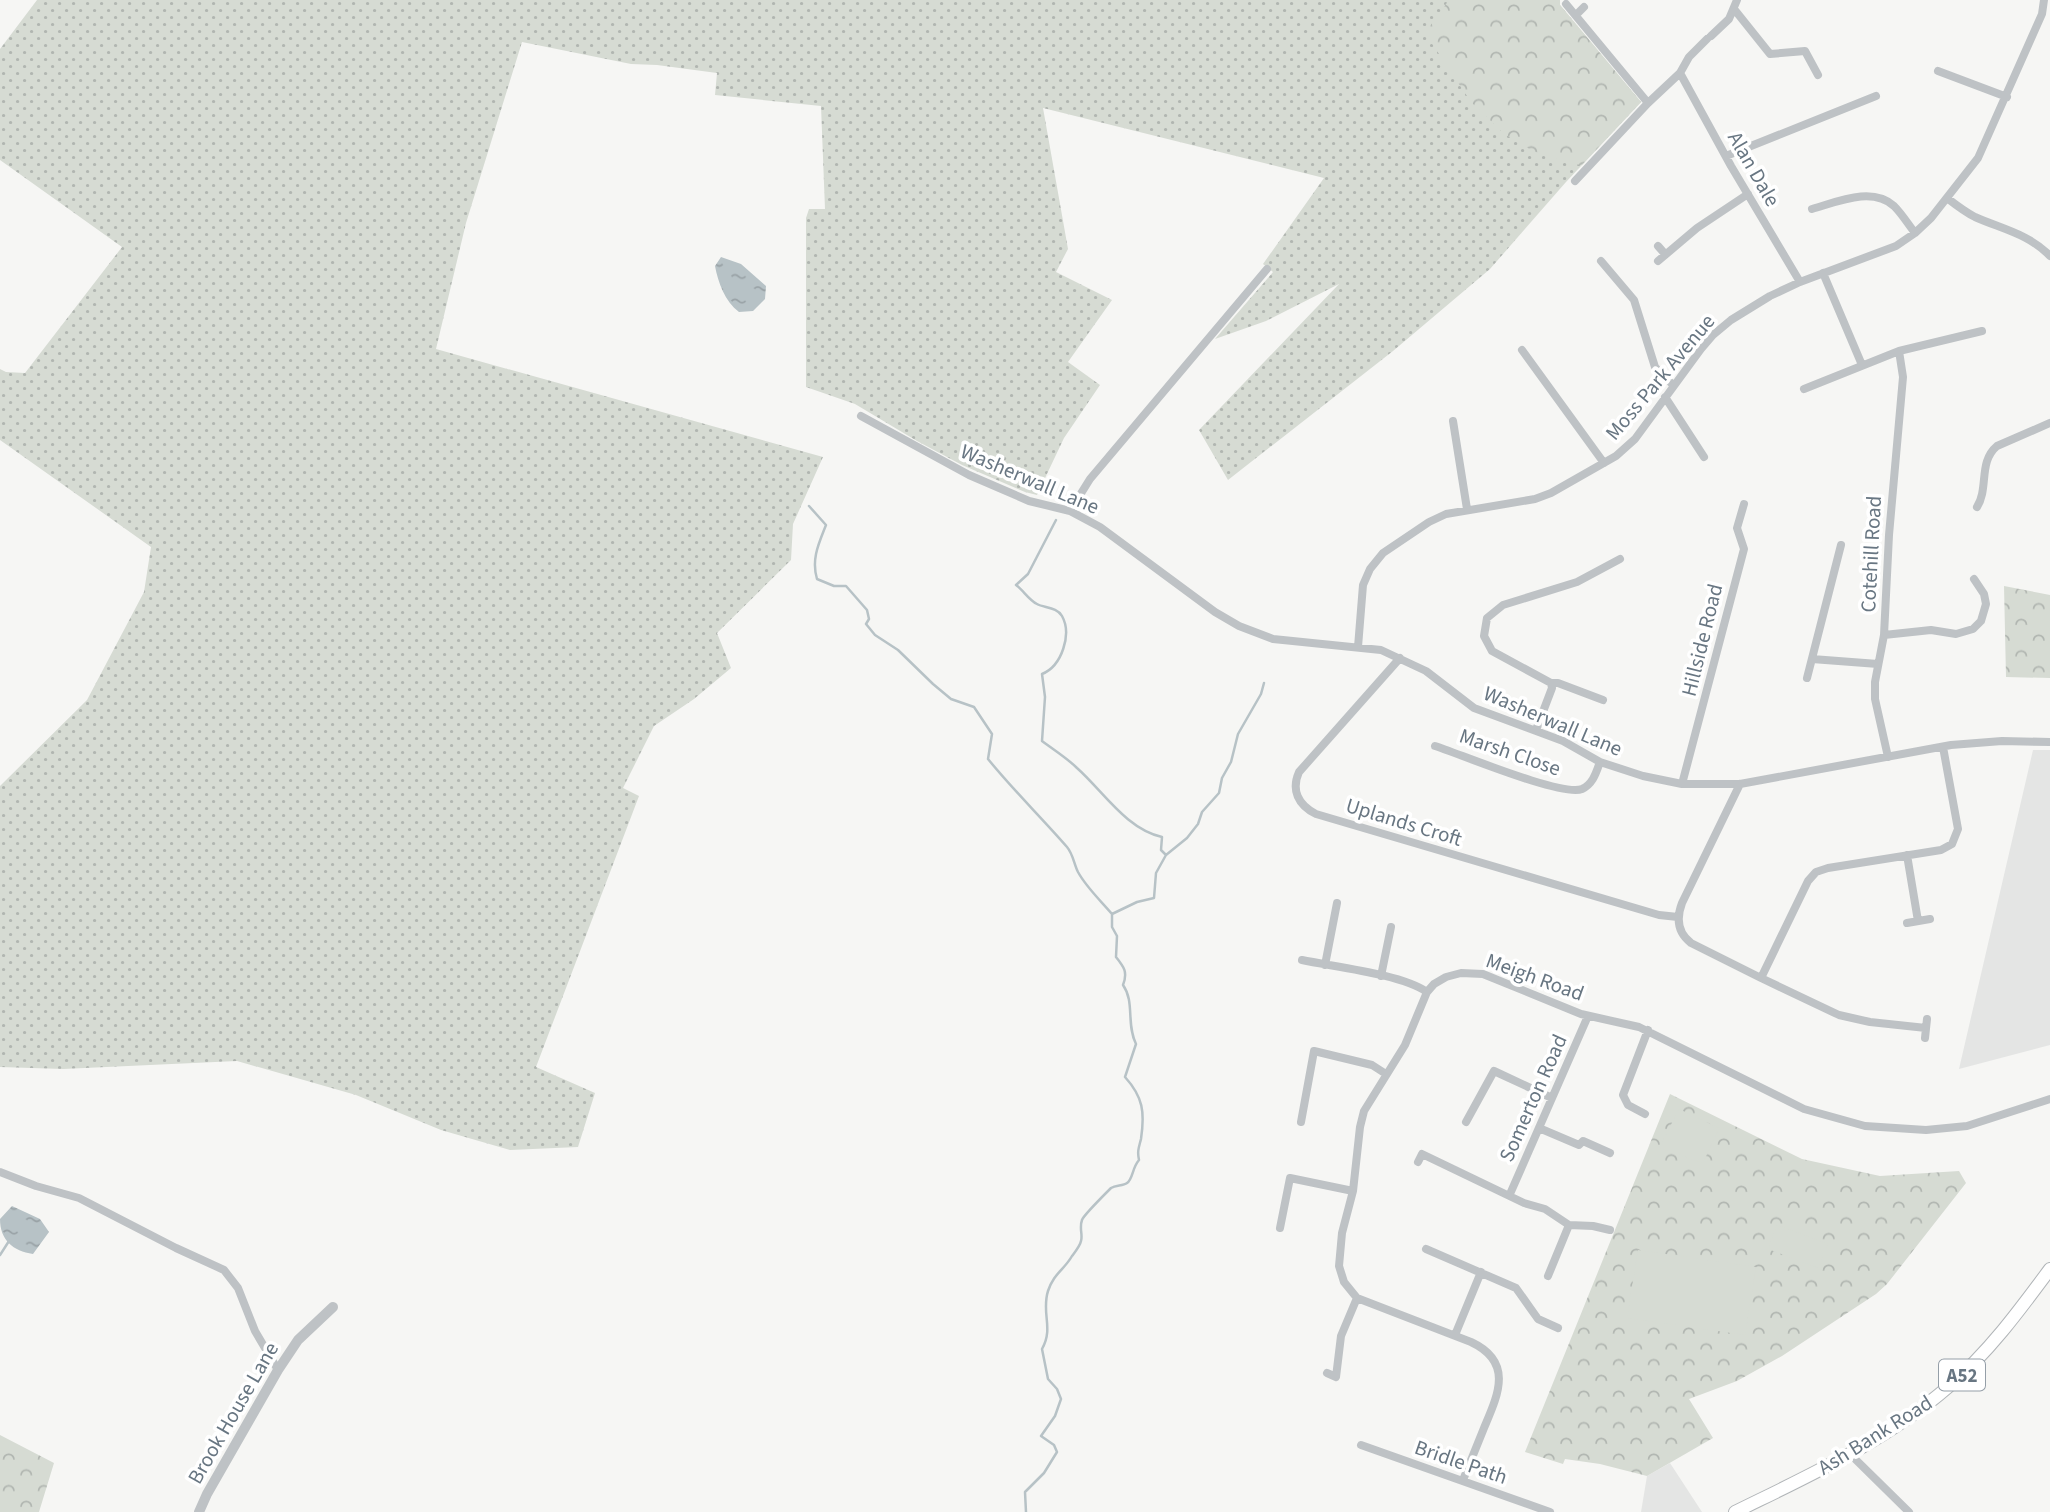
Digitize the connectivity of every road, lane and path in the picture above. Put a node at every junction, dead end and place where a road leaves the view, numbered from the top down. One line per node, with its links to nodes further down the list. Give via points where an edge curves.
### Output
1 (2044, 0): 10 (street, Moss Park Avenue)
2 (1566, 4): 5 (street)
3 (1735, 4): 7 (street, via 1729,19 1689,57); 8 (street, via 1770,54 1805,51)
4 (1584, 7): 5 (street)
5 (1576, 15): 11 (street)
6 (1938, 71): 10 (street)
7 (1680, 73): 11 (street); 12 (street, Alan Dale)
8 (1818, 75)
9 (1876, 96): 12 (street)
10 (2007, 97): 15 (street, Moss Park Avenue, via 1978,158)
11 (1648, 103): 13 (street)
12 (1726, 156): 14 (street, Alan Dale)
13 (1576, 181)
14 (1748, 194): 19 (street); 27 (street, Alan Dale)
15 (1947, 198): 17 (street, Moss Park Avenue); 20 (street, via 1974,216 2020,234)
16 (1812, 209): 17 (street, via 1878,197 1896,208)
17 (1915, 233): 25 (street, Moss Park Avenue, via 1896,246)
18 (1658, 246): 19 (street)
19 (1665, 254): 22 (street)
20 (2050, 257)
21 (1601, 261): 23 (street)
22 (1658, 261)
23 (1608, 268): 26 (street); 32 (street, via 1634,300 1655,367)
24 (1267, 269): 43 (street, via 1090,479)
25 (1823, 273): 27 (street, Moss Park Avenue); 31 (street)
26 (1600, 275)
27 (1800, 282): 32 (street, Moss Park Avenue, via 1731,320)
28 (1982, 331): 30 (street)
29 (1522, 350): 39 (street)
30 (1899, 351): 31 (street); 47 (street, Cotehill Road, via 1903,377)
31 (1862, 365): 33 (street)
32 (1673, 385): 34 (street, Moss Park Avenue)
33 (1804, 389)
34 (1665, 397): 38 (street); 39 (street, Moss Park Avenue, via 1635,439)
35 (861, 416): 43 (street, Washerwall Lane, via 970,475 1029,501)
36 (1453, 421): 42 (street)
37 (2050, 423): 40 (street, via 1992,450)
38 (1704, 457)
39 (1604, 463): 42 (street, Moss Park Avenue, via 1535,499)
40 (1981, 502)
41 (1744, 504): 62 (street, Hillside Road, via 1737,528 1744,549)
42 (1467, 509): 48 (street, Moss Park Avenue, via 1429,522 1376,560 1362,593)
43 (1070, 511): 48 (street, Washerwall Lane, via 1100,527 1239,626 1273,639)
44 (1841, 545): 50 (street)
45 (1620, 559): 53 (street, via 1577,582 1503,605 1487,618 1484,636 1492,651)
46 (1973, 579): 47 (street, via 1983,584 1985,610 1969,632)
47 (1884, 635): 51 (street, Cotehill Road)
48 (1358, 648): 49 (street, Washerwall Lane)
49 (1401, 658): 55 (street, Washerwall Lane, via 1474,708); 65 (street, Uplands Croft, via 1302,767 1295,787 1303,805 1316,814 1455,856)
50 (1812, 659): 51 (street); 52 (street)
51 (1878, 664): 59 (street, Cotehill Road, via 1875,699)
52 (1807, 678)
53 (1551, 683): 54 (street); 55 (street)
54 (1603, 700)
55 (1536, 730): 60 (street, Washerwall Lane)
56 (2050, 742): 58 (street, Washerwall Lane)
57 (1435, 746): 60 (street, Marsh Close, via 1570,791 1590,784)
58 (1943, 747): 59 (street, Washerwall Lane); 63 (street, via 1958,835 1945,849)
59 (1888, 757): 61 (street, Washerwall Lane)
60 (1600, 762): 62 (street, Washerwall Lane)
61 (1740, 784): 62 (street, Washerwall Lane); 65 (street)
62 (1682, 785)
63 (1907, 855): 67 (street); 73 (street, via 1828,868 1812,876)
64 (1337, 903): 71 (street)
65 (1678, 917): 73 (street, via 1681,932 1691,943)
66 (1930, 919): 67 (street)
67 (1918, 921): 68 (street)
68 (1907, 923)
69 (1391, 927): 72 (street)
70 (1302, 960): 71 (street)
71 (1325, 965): 72 (street)
72 (1381, 976): 74 (street)
73 (1761, 978): 76 (street, via 1839,1015)
74 (1427, 992): 75 (street, Meigh Road, via 1446,977 1476,973); 78 (street, via 1405,1045)
75 (1588, 1016): 77 (street, Meigh Road); 79 (street, Somerton Road)
76 (1926, 1028)
77 (1648, 1030): 80 (street, Meigh Road, via 1804,1109 1865,1126 1905,1130 1967,1126); 81 (street, via 1623,1096 1628,1105)
78 (1386, 1074): 82 (street, via 1372,1065 1314,1052); 88 (street, via 1364,1111)
79 (1552, 1098): 83 (street, via 1494,1071); 84 (street, Somerton Road)
80 (2050, 1099)
81 (1645, 1114)
82 (1301, 1122)
83 (1466, 1122)
84 (1539, 1128): 85 (street); 89 (street, Somerton Road)
85 (1610, 1153)
86 (1418, 1162): 89 (street, via 1422,1154)
87 (0, 1172): 101 (street, via 79,1198 224,1270 239,1288)
88 (1353, 1191): 91 (street, via 1290,1178); 97 (street, via 1339,1258 1344,1282)
89 (1510, 1194): 90 (street)
90 (1569, 1225): 92 (street); 96 (street)
91 (1280, 1228)
92 (1609, 1230)
93 (1426, 1250): 95 (street)
94 (2050, 1269): 104 (highway, Ash Bank Road / A52, via 1963,1374 1910,1417)
95 (1481, 1272): 99 (street, via 1516,1288 1538,1319); 100 (street)
96 (1548, 1276)
97 (1357, 1298): 100 (street); 102 (street, via 1341,1336 1336,1377)
98 (333, 1307): 101 (street, Brook House Lane, via 298,1340)
99 (1558, 1328)
100 (1455, 1335): 105 (street, via 1484,1349 1494,1360 1500,1379 1498,1396)
101 (278, 1370): 106 (street, Brook House Lane)
102 (1327, 1373)
103 (1361, 1445): 105 (street, Bridle Path)
104 (1849, 1453): 108 (highway, Ash Bank Road / A52); 109 (street)
105 (1463, 1480): 107 (street, Bridle Path)
106 (199, 1512)
107 (1550, 1512)
108 (1735, 1512)
109 (1909, 1512)

